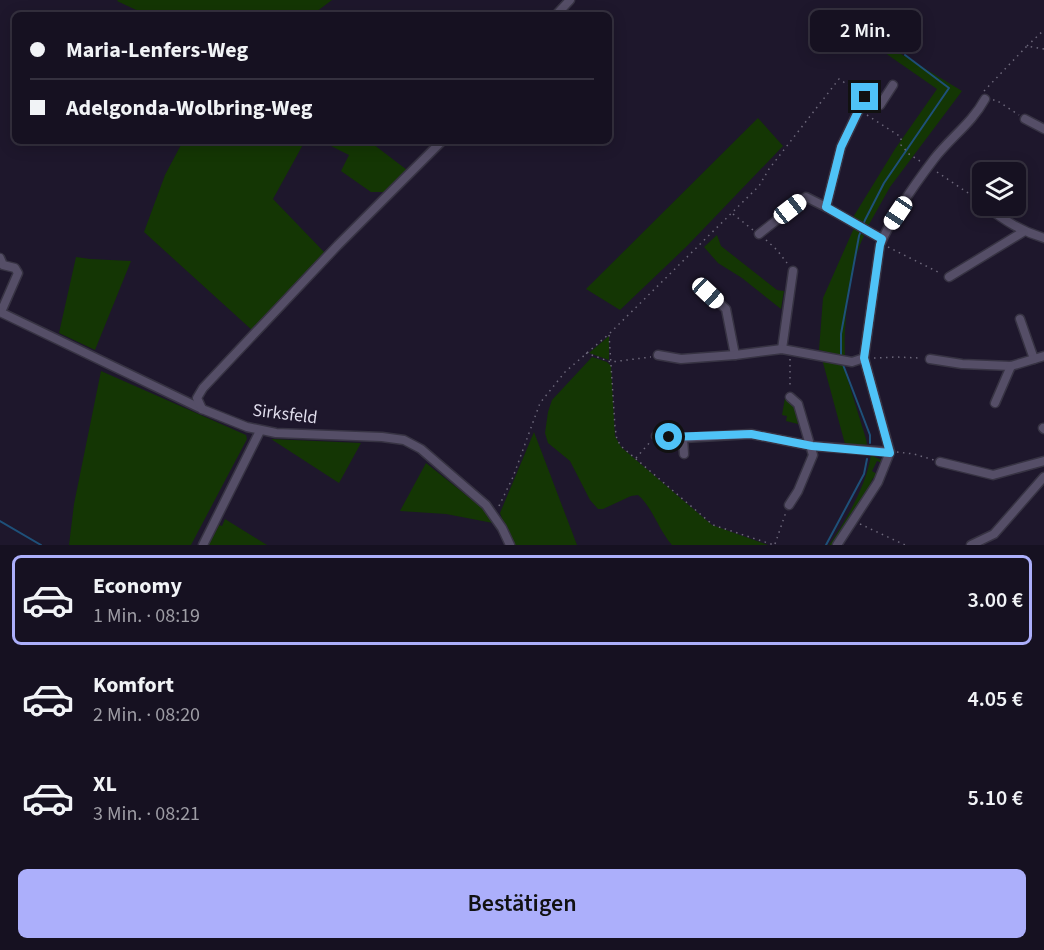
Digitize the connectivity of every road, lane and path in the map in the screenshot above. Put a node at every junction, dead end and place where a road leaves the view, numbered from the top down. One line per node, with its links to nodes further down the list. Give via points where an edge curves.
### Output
1 (570, 0): 2 (street)
2 (559, 12)
3 (1044, 30): 4 (path)
4 (1028, 46): 5 (path); 8 (path, via 983,92)
5 (1044, 49)
6 (893, 86): 7 (street, via 880,105)
7 (865, 97): 9 (street); 16 (path, via 839,79 759,186)
8 (985, 99): 10 (path, via 996,100); 13 (street, via 976,115)
9 (858, 112): 13 (path, via 901,137 901,145 909,154); 15 (street, via 841,147)
10 (1025, 119): 11 (street)
11 (1044, 129)
12 (439, 144): 41 (street, via 203,388 197,398)
13 (929, 167): 14 (path); 21 (street)
14 (972, 196)
15 (826, 207): 19 (street, via 806,197); 21 (street)
16 (732, 213): 19 (path); 28 (path)
17 (999, 216): 18 (street)
18 (1023, 232): 20 (street); 24 (street)
19 (759, 234): 23 (path)
20 (1044, 238)
21 (882, 239): 24 (path, via 888,247); 34 (street)
22 (0, 258): 26 (street, via 3,265 18,273)
23 (793, 272): 29 (street)
24 (949, 277)
25 (708, 293): 32 (street, via 726,309)
26 (0, 312): 41 (street, Sirksfeld)
27 (1020, 319): 36 (street)
28 (609, 334): 30 (path); 37 (path)
29 (782, 349): 32 (street); 34 (street, via 852,362); 39 (path, via 790,357)
30 (586, 353): 37 (path); 53 (path, via 540,403)
31 (658, 355): 32 (street, via 681,359); 37 (path)
32 (735, 356)
33 (1044, 356): 36 (street)
34 (864, 358): 35 (path); 46 (street)
35 (930, 359): 38 (street)
36 (1034, 359): 38 (street)
37 (611, 362): 48 (path, via 617,440)
38 (1011, 366): 40 (street)
39 (790, 397): 45 (street, via 798,405)
40 (995, 403)
41 (202, 409): 42 (street, Sirksfeld)
42 (260, 431): 53 (street, Sirksfeld, via 404,440 464,484); 55 (street)
43 (656, 436): 44 (street); 48 (path)
44 (683, 438): 45 (street, via 751,434); 47 (street)
45 (812, 446): 46 (street); 52 (street, via 813,455)
46 (890, 453): 50 (path, via 914,454); 54 (street, via 878,483)
47 (684, 454)
48 (636, 458): 57 (path, via 713,525)
49 (1044, 461): 50 (street, via 993,476)
50 (940, 462)
51 (1044, 477): 60 (street, via 994,534)
52 (789, 505): 57 (path)
53 (495, 516): 56 (street, Sirksfeld)
54 (854, 521): 58 (street); 59 (path)
55 (203, 545)
56 (510, 545)
57 (774, 545)
58 (837, 545)
59 (905, 545)
60 (971, 545)

